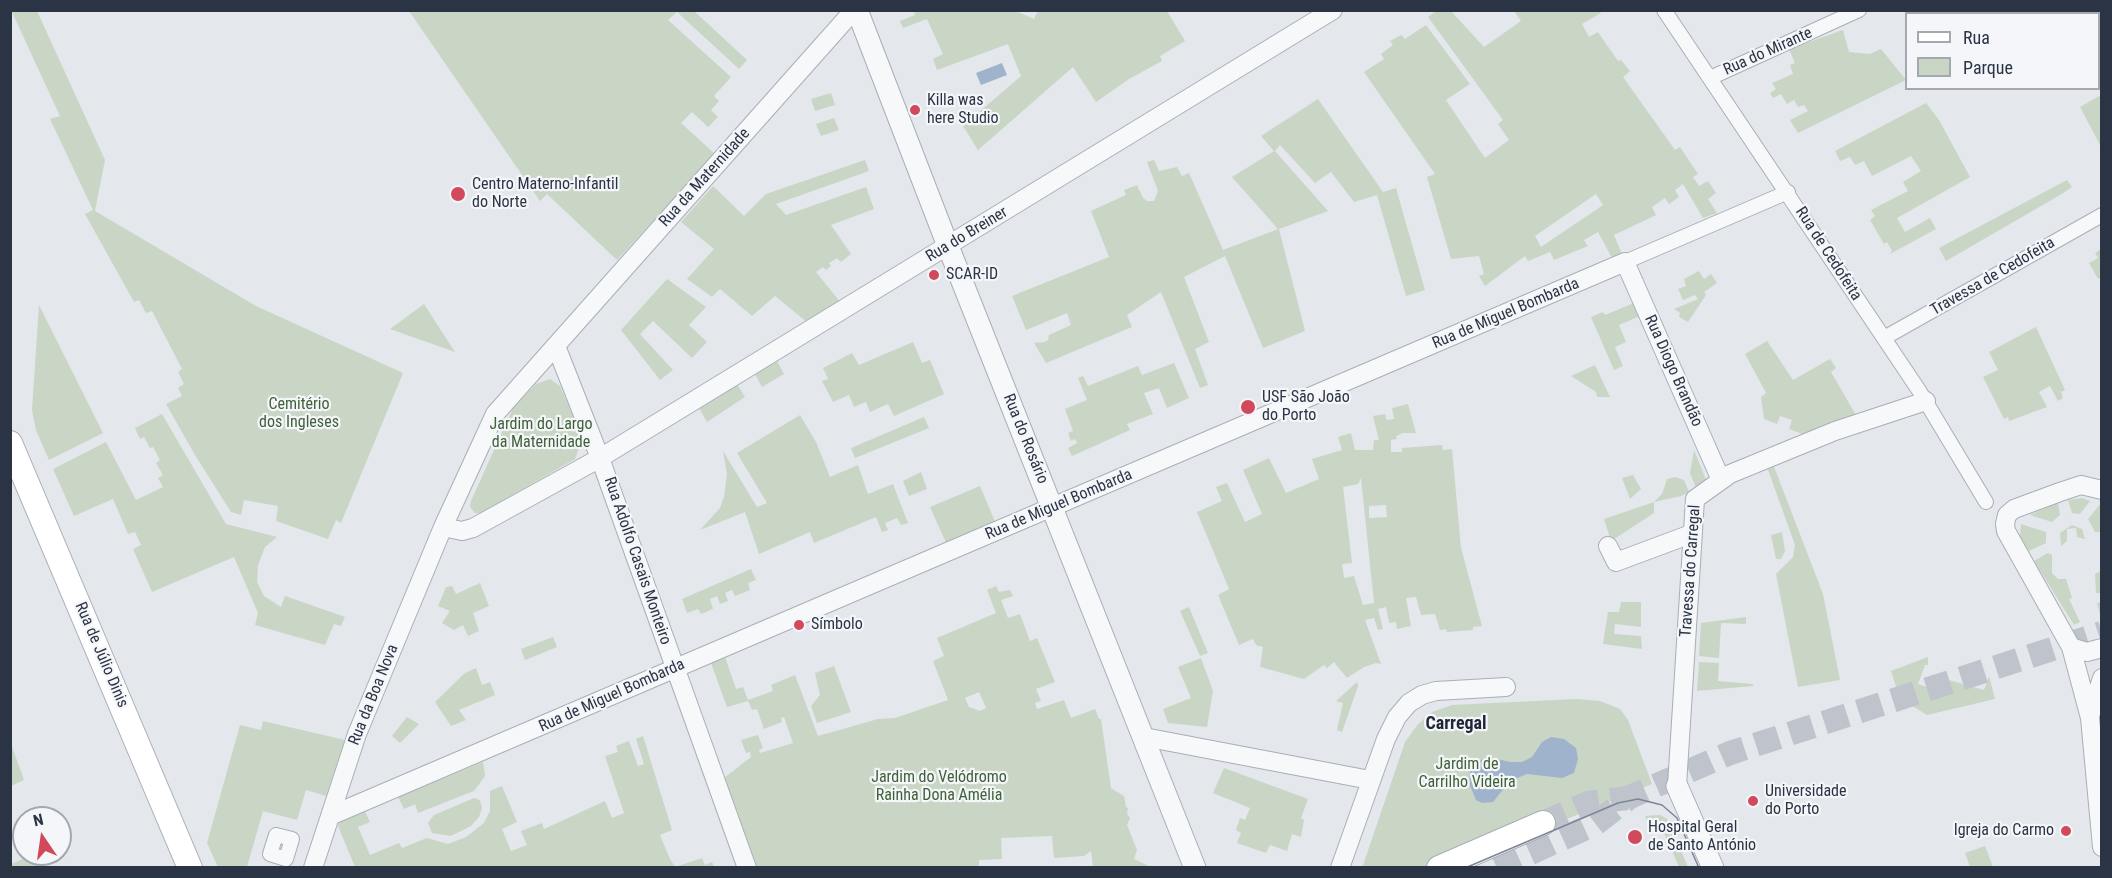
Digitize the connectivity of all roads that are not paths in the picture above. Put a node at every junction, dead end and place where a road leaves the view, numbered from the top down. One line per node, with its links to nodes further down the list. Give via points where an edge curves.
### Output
1 (855, 10): 8 (street, Rua do Rosário); 11 (street, Rua da Maternidade)
2 (1334, 10): 8 (street, Rua do Breiner)
3 (1664, 10): 5 (street, Rua de Cedofeita)
4 (1859, 10): 5 (street, Rua do Mirante)
5 (1710, 78): 6 (street, Rua de Cedofeita)
6 (1788, 192): 9 (street, Rua de Miguel Bombarda); 10 (street, Rua de Cedofeita)
7 (2102, 215): 10 (street, Travessa de Cedofeita)
8 (948, 246): 15 (street, Rua do Breiner); 19 (street, Rua do Rosário)
9 (1625, 262): 16 (street, Rua Diogo Brandão); 19 (street, Rua de Miguel Bombarda)
10 (1884, 338): 13 (street, Rua de Cedofeita)
11 (556, 346): 12 (street, Rua da Maternidade); 15 (street, Rua Adolfo Casais Monteiro)
12 (506, 400): 20 (street, Rua da Boa Nova, via 495,414)
13 (1926, 401): 16 (street, Travessa do Carregal, via 1835,432); 18 (street, Rua de Cedofeita)
14 (10, 443): 35 (main road, Rua de Júlio Dinis)
15 (600, 458): 20 (street, Rua do Breiner, via 472,528 462,531); 25 (street, Rua Adolfo Casais Monteiro)
16 (1721, 480): 21 (street, Travessa do Carregal, via 1695,499)
17 (2102, 490): 23 (street, via 2081,485 2060,492 2014,509 2005,524)
18 (1986, 502)
19 (1053, 508): 25 (street, Rua de Miguel Bombarda); 29 (street, Rua do Rosário)
20 (444, 527): 32 (street, Rua da Boa Nova, via 357,734)
21 (1690, 534): 22 (street, via 1616,562); 31 (street, Travessa do Carregal)
22 (1608, 546)
23 (2072, 647): 24 (street, via 2087,652); 28 (street)
24 (2102, 648)
25 (675, 669): 32 (street, Rua de Miguel Bombarda); 37 (street, Rua Adolfo Casais Monteiro)
26 (2102, 678): 28 (street)
27 (1506, 687): 30 (street, via 1422,694 1397,717)
28 (2090, 718): 34 (street)
29 (1144, 737): 30 (street); 38 (street, Rua do Rosário)
30 (1370, 780): 39 (street)
31 (1677, 786): 41 (street)
32 (330, 816): 36 (street, Rua da Boa Nova)
33 (1543, 823): 40 (main road)
34 (2102, 847)
35 (190, 867)
36 (313, 867)
37 (747, 867)
38 (1195, 867)
39 (1340, 867)
40 (1439, 867)
41 (1713, 867)

